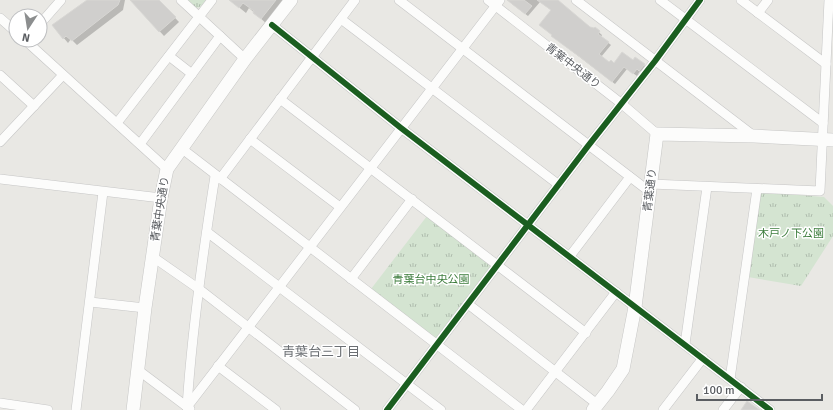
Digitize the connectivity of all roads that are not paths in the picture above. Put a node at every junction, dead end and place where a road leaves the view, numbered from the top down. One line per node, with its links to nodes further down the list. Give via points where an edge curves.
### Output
1 (62, 0): 15 (street)
2 (181, 0): 16 (street)
3 (212, 0): 16 (street)
4 (291, 0): 21 (street, 青葉中央通り)
5 (355, 0): 18 (street)
6 (399, 0): 24 (street)
7 (576, 0): 28 (street)
8 (660, 0): 19 (street)
9 (700, 0): 19 (street)
10 (741, 0): 14 (street)
11 (768, 0): 14 (street)
12 (829, 0): 29 (street)
13 (494, 2): 24 (street); 35 (street, 青葉中央通り)
14 (758, 13): 29 (street)
15 (48, 15)
16 (199, 17): 22 (street); 25 (street)
17 (0, 18): 20 (street)
18 (341, 19): 26 (street); 33 (street)
19 (686, 19): 28 (street); 39 (street)
20 (8, 25)
21 (272, 25): 26 (street); 27 (street, 青葉中央通り)
22 (220, 36): 27 (street); 30 (street)
23 (34, 48): 31 (street)
24 (463, 49): 33 (street); 47 (street)
25 (169, 56): 30 (street); 38 (street)
26 (312, 57): 34 (street); 40 (street)
27 (245, 59): 48 (street, 青葉中央通り)
28 (655, 61): 35 (street); 42 (street)
29 (828, 61): 37 (street)
30 (192, 74): 46 (street)
31 (63, 75): 36 (street); 38 (street)
32 (0, 76): 36 (street)
33 (432, 88): 40 (street); 54 (street)
34 (280, 99): 44 (street); 49 (street)
35 (622, 104): 41 (street, 青葉中央通り); 47 (street)
36 (34, 106): 43 (street)
37 (828, 109): 39 (street)
38 (117, 123): 46 (street)
39 (823, 124): 45 (street)
40 (401, 128): 49 (street); 62 (street)
41 (657, 134): 42 (street); 56 (street, 青葉通り)
42 (754, 136): 45 (street)
43 (2, 137)
44 (250, 139): 52 (street); 61 (street)
45 (827, 140): 57 (street, via 820,192)
46 (140, 144): 50 (street)
47 (588, 146): 51 (street); 54 (street)
48 (181, 148): 50 (street, 青葉中央通り); 52 (street)
49 (371, 168): 60 (street); 61 (street)
50 (167, 169): 59 (street, 青葉中央通り)
51 (630, 177): 56 (street); 65 (street)
52 (218, 178): 63 (street); 64 (street)
53 (0, 179): 58 (street)
54 (559, 185): 62 (street)
55 (707, 187): 56 (street); 57 (street); 78 (street)
56 (650, 188): 74 (street, 青葉通り)
57 (757, 189): 84 (street)
58 (103, 192): 59 (street); 72 (street)
59 (161, 198): 66 (street, 青葉中央通り)
60 (412, 199): 67 (street); 68 (street)
61 (340, 207): 64 (street)
62 (529, 224): 65 (street); 67 (street)
63 (207, 232): 69 (street); 70 (street)
64 (309, 247): 68 (street); 69 (street)
65 (570, 256): 71 (street)
66 (153, 257): 70 (street); 75 (street, 青葉中央通り)
67 (497, 265): 73 (street); 77 (street)
68 (351, 279): 79 (street)
69 (279, 287): 76 (street); 85 (street)
70 (199, 289): 76 (street); 90 (street, via 188,380)
71 (616, 292): 74 (street); 77 (street)
72 (90, 302): 75 (street); 92 (street)
73 (468, 304): 79 (street); 83 (street)
74 (635, 307): 78 (street); 88 (street, 青葉通り, via 623,369)
75 (145, 308): 82 (street, 青葉中央通り)
76 (248, 327): 81 (street); 95 (street)
77 (586, 333): 83 (street)
78 (686, 344): 80 (street)
79 (437, 345): 85 (street); 98 (street)
80 (703, 358): 84 (street); 100 (street)
81 (218, 366): 90 (street); 94 (street)
82 (138, 370): 90 (street); 93 (street, 青葉中央通り)
83 (556, 372): 88 (street); 99 (street)
84 (730, 379): 86 (street)
85 (407, 384): 96 (street); 97 (street)
86 (741, 387): 101 (street); 102 (street)
87 (0, 403): 89 (street)
88 (595, 407)
89 (24, 408): 91 (street)
90 (189, 408)
91 (48, 410)
92 (76, 410)
93 (133, 410)
94 (276, 410)
95 (355, 410)
96 (387, 410)
97 (441, 410)
98 (522, 410)
99 (526, 410)
100 (663, 410)
101 (723, 410)
102 (770, 410)

